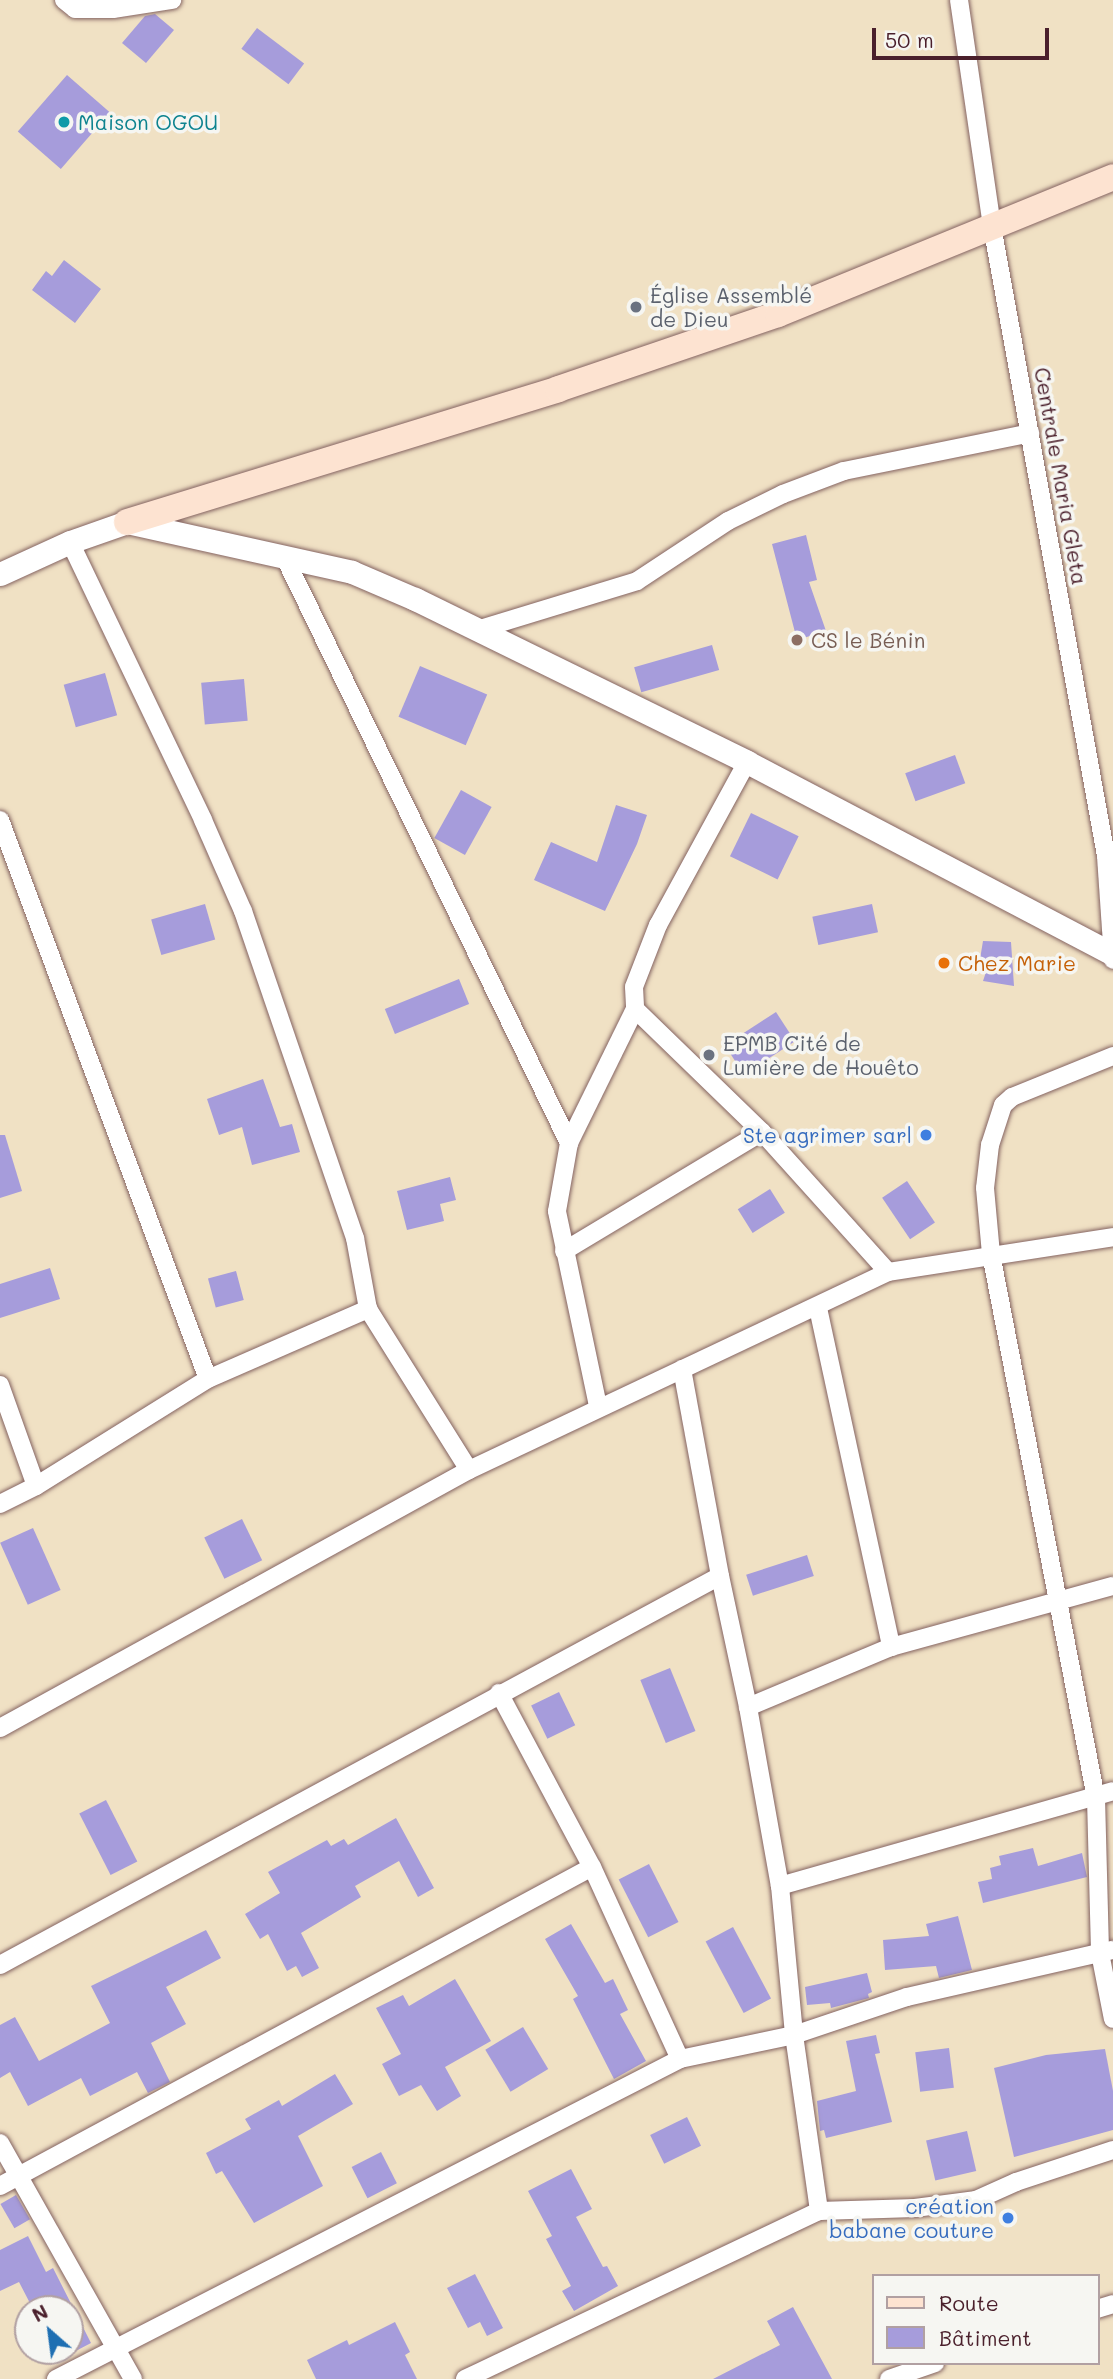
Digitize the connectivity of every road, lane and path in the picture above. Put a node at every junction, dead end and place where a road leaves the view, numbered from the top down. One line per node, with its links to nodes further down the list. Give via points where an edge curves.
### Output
1 (64, 0): 2 (street, via 75,9 113,9)
2 (172, 0)
3 (959, 0): 5 (street, Centrale Maria Gleta)
4 (1113, 177): 5 (main road)
5 (992, 226): 6 (street, Centrale Maria Gleta); 7 (main road, via 778,314 558,390)
6 (1030, 433): 11 (street, via 844,471 728,521 637,581); 14 (street, Centrale Maria Gleta)
7 (127, 522): 8 (street); 9 (street)
8 (69, 542): 10 (street); 25 (street, via 243,911 355,1238)
9 (284, 556): 11 (street, via 352,572); 19 (street)
10 (0, 574)
11 (477, 630): 12 (street)
12 (747, 762): 15 (street); 16 (street, via 658,925 634,987)
13 (0, 820): 27 (street)
14 (1109, 854): 15 (street, Centrale Maria Gleta)
15 (1113, 956)
16 (635, 1009): 18 (street); 19 (street)
17 (1113, 1056): 22 (street, via 1012,1097 1003,1105 990,1145 985,1188)
18 (762, 1132): 21 (street); 23 (street)
19 (569, 1143): 21 (street, via 557,1211)
20 (1113, 1237): 22 (street)
21 (564, 1251): 29 (street)
22 (991, 1254): 23 (street); 35 (street)
23 (888, 1272): 24 (street)
24 (818, 1308): 26 (street); 36 (street)
25 (368, 1309): 27 (street); 30 (street)
26 (682, 1369): 29 (street); 33 (street)
27 (208, 1379): 31 (street)
28 (0, 1385): 31 (street)
29 (598, 1406): 30 (street)
30 (469, 1470): 39 (street)
31 (36, 1486): 32 (street)
32 (0, 1504)
33 (720, 1576): 37 (street); 38 (street)
34 (1113, 1586): 35 (street)
35 (1058, 1600): 36 (street); 40 (street)
36 (891, 1647): 38 (street)
37 (499, 1693): 41 (street); 44 (street)
38 (748, 1707): 42 (street)
39 (0, 1728)
40 (1105, 1795): 42 (street); 43 (street)
41 (592, 1867): 47 (street); 50 (street)
42 (780, 1886): 46 (street)
43 (1106, 1951): 45 (street); 46 (street, via 907,1997)
44 (0, 1965)
45 (1113, 2019)
46 (794, 2035): 47 (street); 52 (street)
47 (680, 2059): 53 (street)
48 (0, 2143): 50 (street)
49 (1113, 2150): 52 (street, via 976,2200 915,2208)
50 (19, 2176): 51 (street); 53 (street)
51 (0, 2186)
52 (819, 2211): 57 (street)
53 (118, 2349): 55 (street); 56 (street)
54 (929, 2365): 58 (street)
55 (56, 2379)
56 (133, 2379)
57 (465, 2379)
58 (889, 2379)

